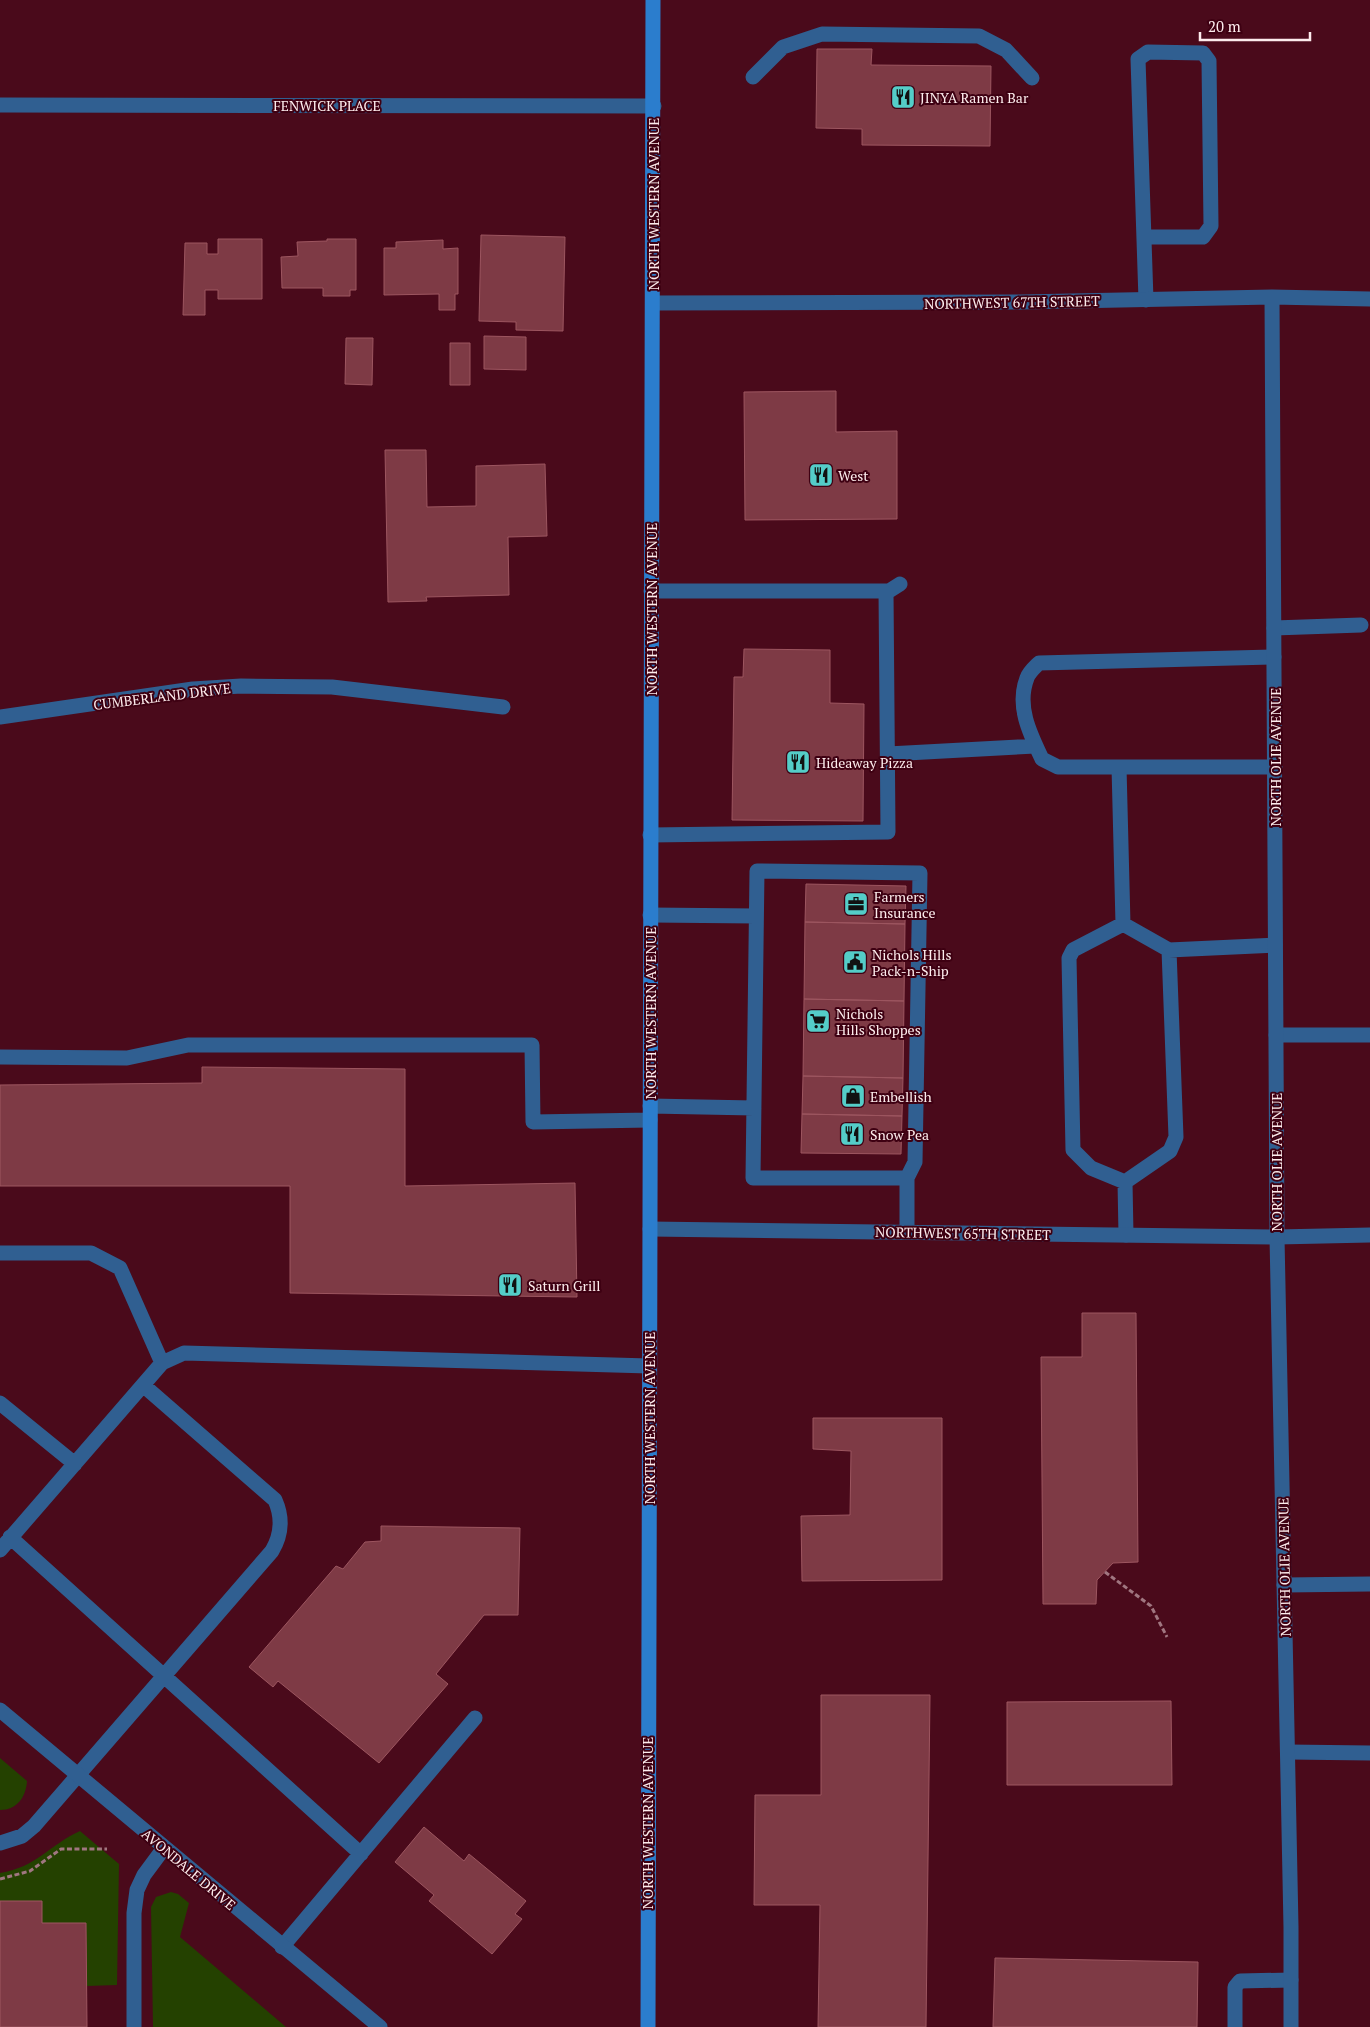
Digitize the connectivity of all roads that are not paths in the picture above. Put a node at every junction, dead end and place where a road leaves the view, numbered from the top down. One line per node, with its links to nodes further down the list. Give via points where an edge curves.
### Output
1 (653, 0): 5 (main road, NORTH WESTERN AVENUE)
2 (753, 76): 3 (street, via 783,47 822,34 979,36 1006,50)
3 (1032, 78)
4 (0, 105): 5 (street, FENWICK PLACE)
5 (654, 106): 10 (main road, NORTH WESTERN AVENUE)
6 (1144, 237): 6 (street, via 1138,59 1148,52 1203,53 1209,61 1211,226 1203,237); 9 (street)
7 (1272, 297): 8 (street, NORTHWEST 67TH STREET); 9 (street, NORTHWEST 67TH STREET); 15 (street, NORTH OLIE AVENUE)
8 (1370, 299)
9 (1146, 300): 10 (street, NORTHWEST 67TH STREET)
10 (653, 303): 12 (main road, NORTH WESTERN AVENUE)
11 (900, 584): 13 (street)
12 (651, 591): 13 (street); 23 (main road, NORTH WESTERN AVENUE)
13 (886, 591): 20 (street)
14 (1361, 625): 15 (street)
15 (1274, 628): 16 (street, NORTH OLIE AVENUE)
16 (1274, 657): 19 (street, via 1039,663 1027,676 1022,701 1026,724); 22 (street, NORTH OLIE AVENUE)
17 (503, 708): 18 (street, CUMBERLAND DRIVE, via 332,687 241,686 193,689)
18 (0, 717)
19 (1035, 746): 20 (street); 21 (street, via 1042,759 1058,766)
20 (888, 754): 23 (street, via 888,832)
21 (1119, 766): 22 (street); 26 (street)
22 (1275, 766): 27 (street, NORTH OLIE AVENUE)
23 (650, 835): 24 (main road, NORTH WESTERN AVENUE)
24 (650, 915): 25 (street); 33 (main road, NORTH WESTERN AVENUE)
25 (756, 916): 32 (street); 34 (street, via 757,871 920,872 915,1162)
26 (1124, 924): 28 (street); 35 (street, via 1073,950 1069,958 1069,1030 1073,1150 1091,1168)
27 (1275, 945): 28 (street); 29 (street, NORTH OLIE AVENUE)
28 (1169, 950): 35 (street, via 1176,1137 1170,1151)
29 (1276, 1035): 30 (street); 40 (street, NORTH OLIE AVENUE)
30 (1370, 1035)
31 (0, 1058): 33 (street, via 128,1058 188,1045 532,1045 533,1122)
32 (754, 1108): 33 (street); 34 (street, via 753,1178)
33 (650, 1113): 36 (main road, NORTH WESTERN AVENUE)
34 (907, 1178): 37 (street)
35 (1126, 1182): 38 (street)
36 (650, 1229): 37 (street, NORTHWEST 65TH STREET); 43 (main road, NORTH WESTERN AVENUE)
37 (907, 1232): 38 (street, NORTHWEST 65TH STREET)
38 (1126, 1235): 40 (street, NORTHWEST 65TH STREET)
39 (1370, 1235): 40 (street, NORTHWEST 65TH STREET)
40 (1277, 1237): 49 (street, NORTH OLIE AVENUE)
41 (0, 1254): 42 (street, via 91,1252 120,1268)
42 (162, 1363): 43 (street, via 184,1353); 44 (street)
43 (649, 1366): 63 (main road, NORTH WESTERN AVENUE)
44 (143, 1385): 46 (street); 50 (street, via 275,1500 281,1530 272,1551)
45 (0, 1404): 46 (street)
46 (75, 1464): 47 (street)
47 (5, 1540): 50 (street)
48 (1370, 1584): 49 (street)
49 (1284, 1585): 53 (street, NORTH OLIE AVENUE)
50 (165, 1676): 55 (street); 58 (street)
51 (0, 1710): 55 (street, AVONDALE DRIVE)
52 (475, 1718): 58 (street)
53 (1288, 1752): 54 (street); 60 (street, NORTH OLIE AVENUE)
54 (1370, 1753)
55 (79, 1776): 56 (street, via 34,1826 22,1836); 57 (street, AVONDALE DRIVE)
56 (0, 1844)
57 (164, 1848): 59 (street, AVONDALE DRIVE); 61 (street, via 137,1890)
58 (361, 1854): 59 (street)
59 (282, 1947): 62 (street, AVONDALE DRIVE)
60 (1291, 1980): 64 (street, via 1240,1981 1235,1987); 65 (street, NORTH OLIE AVENUE)
61 (134, 2027)
62 (380, 2027)
63 (648, 2027)
64 (1235, 2027)
65 (1291, 2027)

